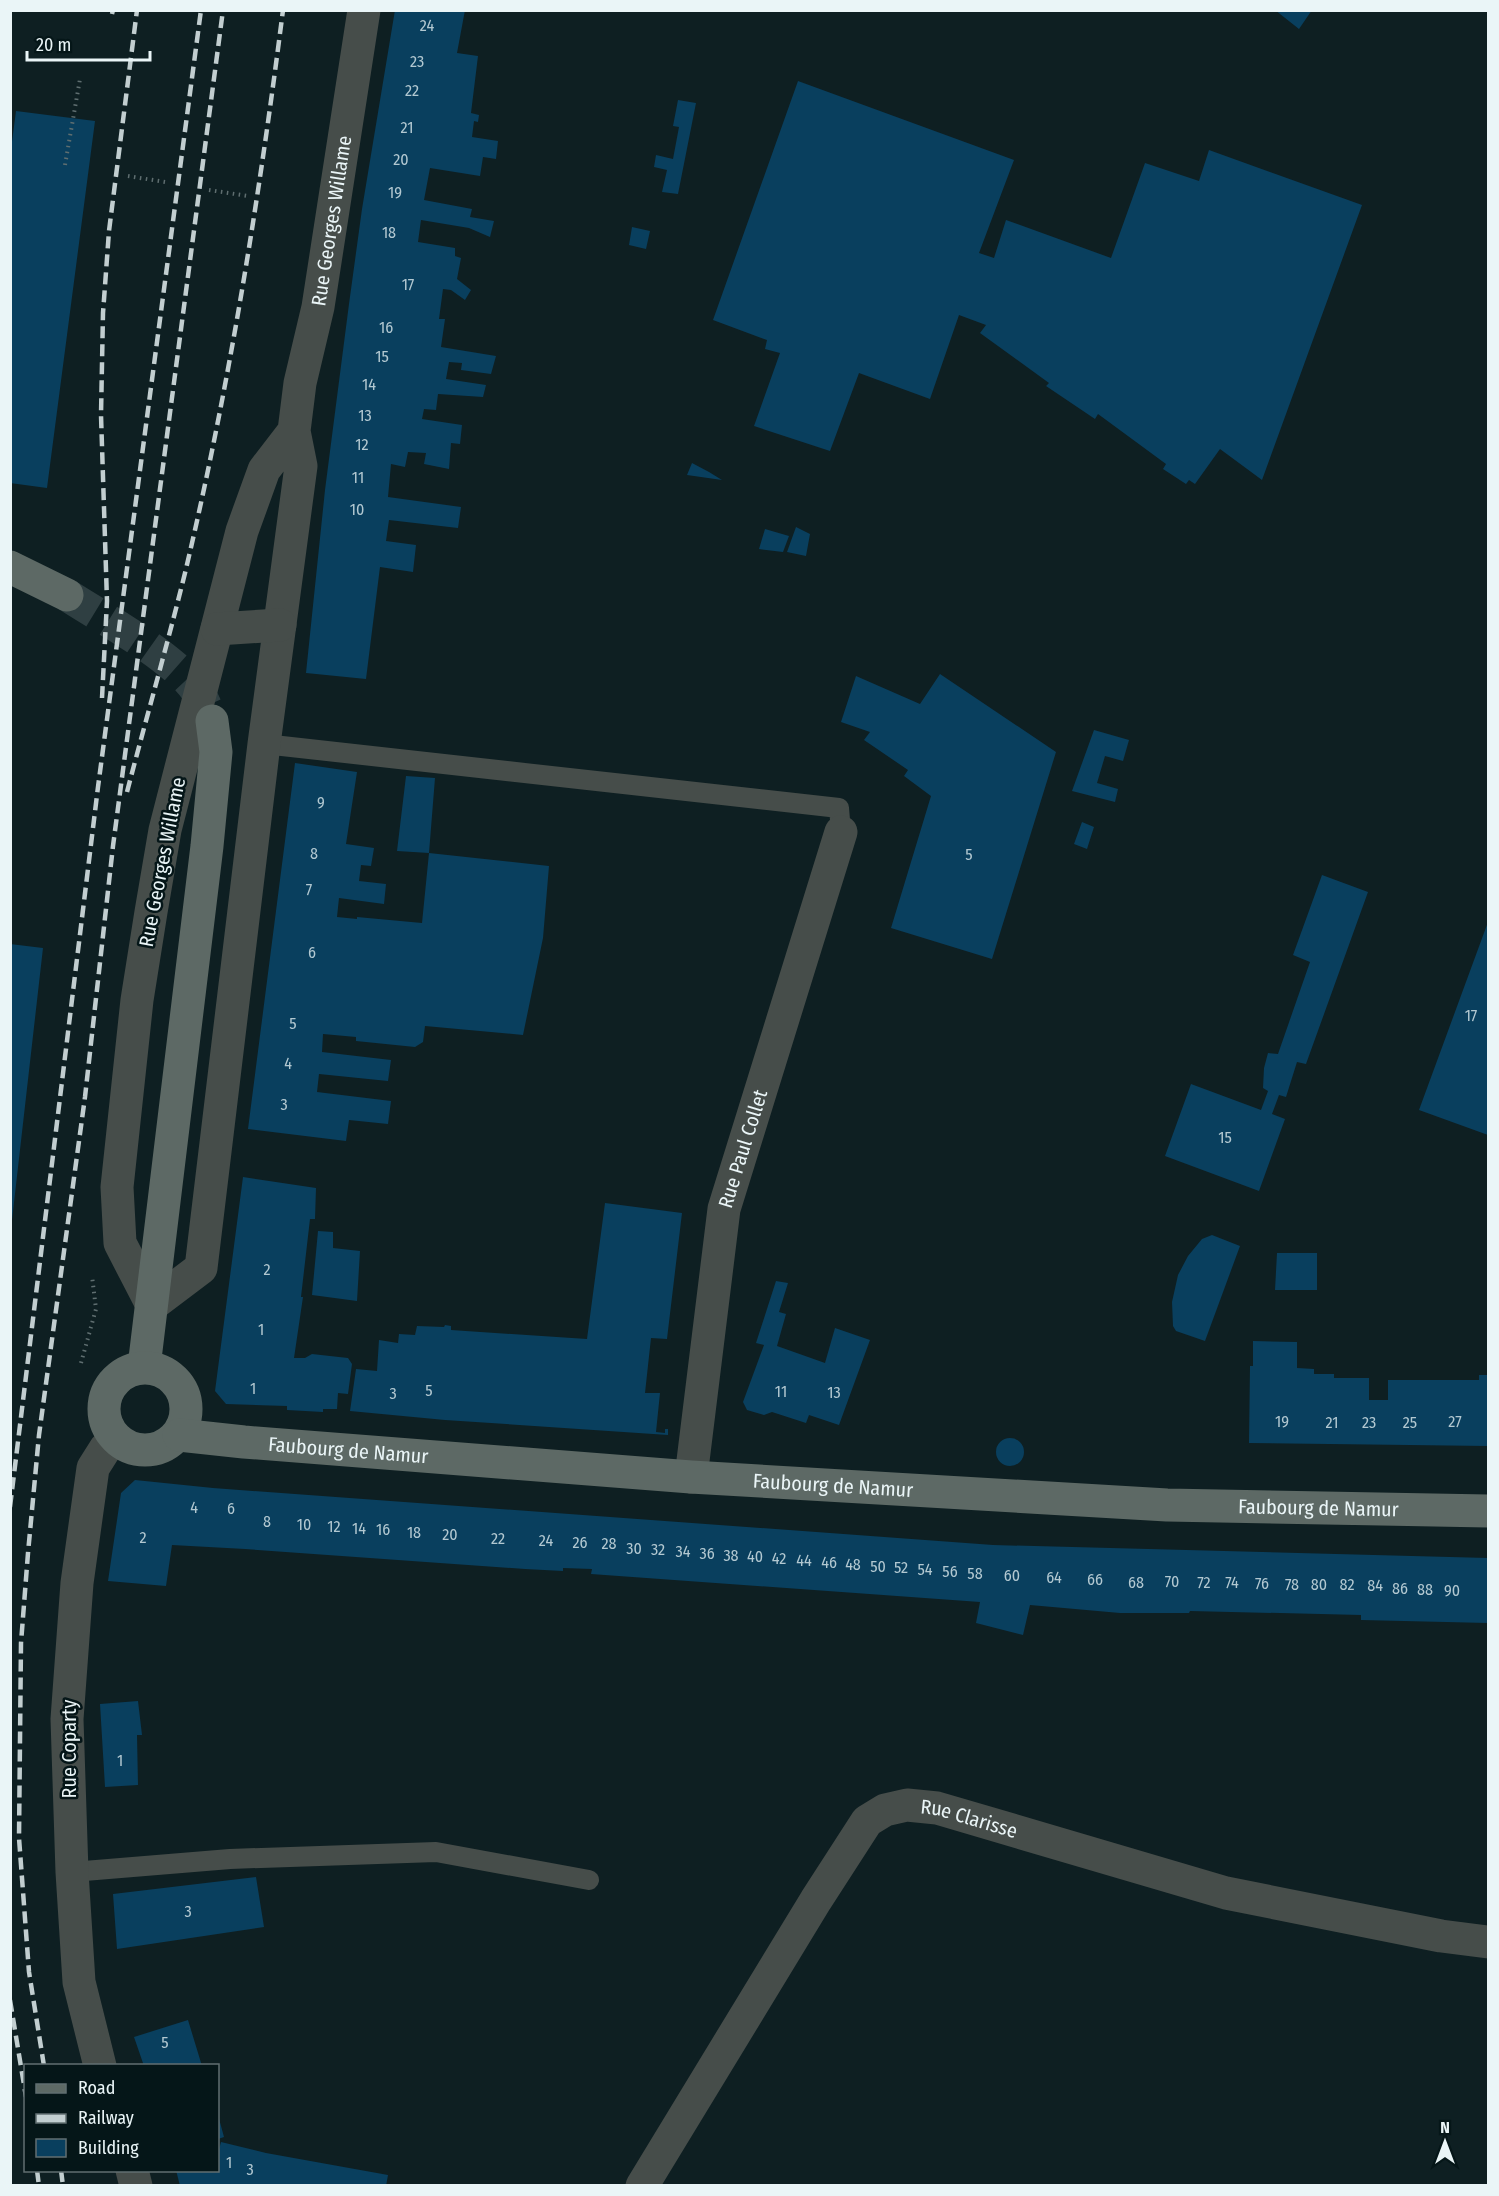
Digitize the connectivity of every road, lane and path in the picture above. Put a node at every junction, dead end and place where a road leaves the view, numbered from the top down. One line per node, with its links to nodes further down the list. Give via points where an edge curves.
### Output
1 (364, 10): 8 (street, Rue Georges Willame, via 328,251 300,383)
2 (80, 79): 3 (path)
3 (65, 165)
4 (128, 176): 5 (path)
5 (165, 182)
6 (209, 189): 7 (path)
7 (248, 196)
8 (294, 431): 11 (street, Rue Georges Willame, via 302,466); 12 (street, Rue Georges Willame, via 264,470 242,531)
9 (10, 567): 10 (street)
10 (67, 595)
11 (280, 625): 12 (street); 14 (street, Rue Georges Willame)
12 (218, 629): 17 (street, Rue Georges Willame, via 165,830 137,1000 117,1187 120,1243)
13 (212, 721): 17 (street, Rue Georges Willame, via 216,752 208,836)
14 (264, 744): 15 (lane, via 839,808); 17 (street, Rue Georges Willame, via 201,1268)
15 (841, 832): 22 (street, Rue Paul Collet, via 724,1209)
16 (92, 1276): 18 (path, via 96,1309)
17 (152, 1305): 19 (street, Rue Georges Willame)
18 (81, 1362)
19 (144, 1367): 20 (street, via 165,1371 183,1389 188,1412); 21 (street, via 123,1374 110,1387 104,1405 106,1424)
20 (179, 1435): 21 (street, via 166,1446 149,1451 131,1449); 22 (street, Faubourg de Namur)
21 (116, 1440): 24 (street, Rue Coparty, via 93,1468 77,1583 67,1719)
22 (691, 1477): 23 (street, Faubourg de Namur, via 1167,1505)
23 (1488, 1511)
24 (72, 1872): 25 (lane, via 230,1859 436,1852); 27 (street, Rue Coparty, via 79,1982)
25 (589, 1880)
26 (1488, 1942): 28 (street, Rue Clarisse, via 1226,1893 937,1809 907,1805 885,1810 867,1821 835,1870)
27 (100, 2064)
28 (642, 2186)

